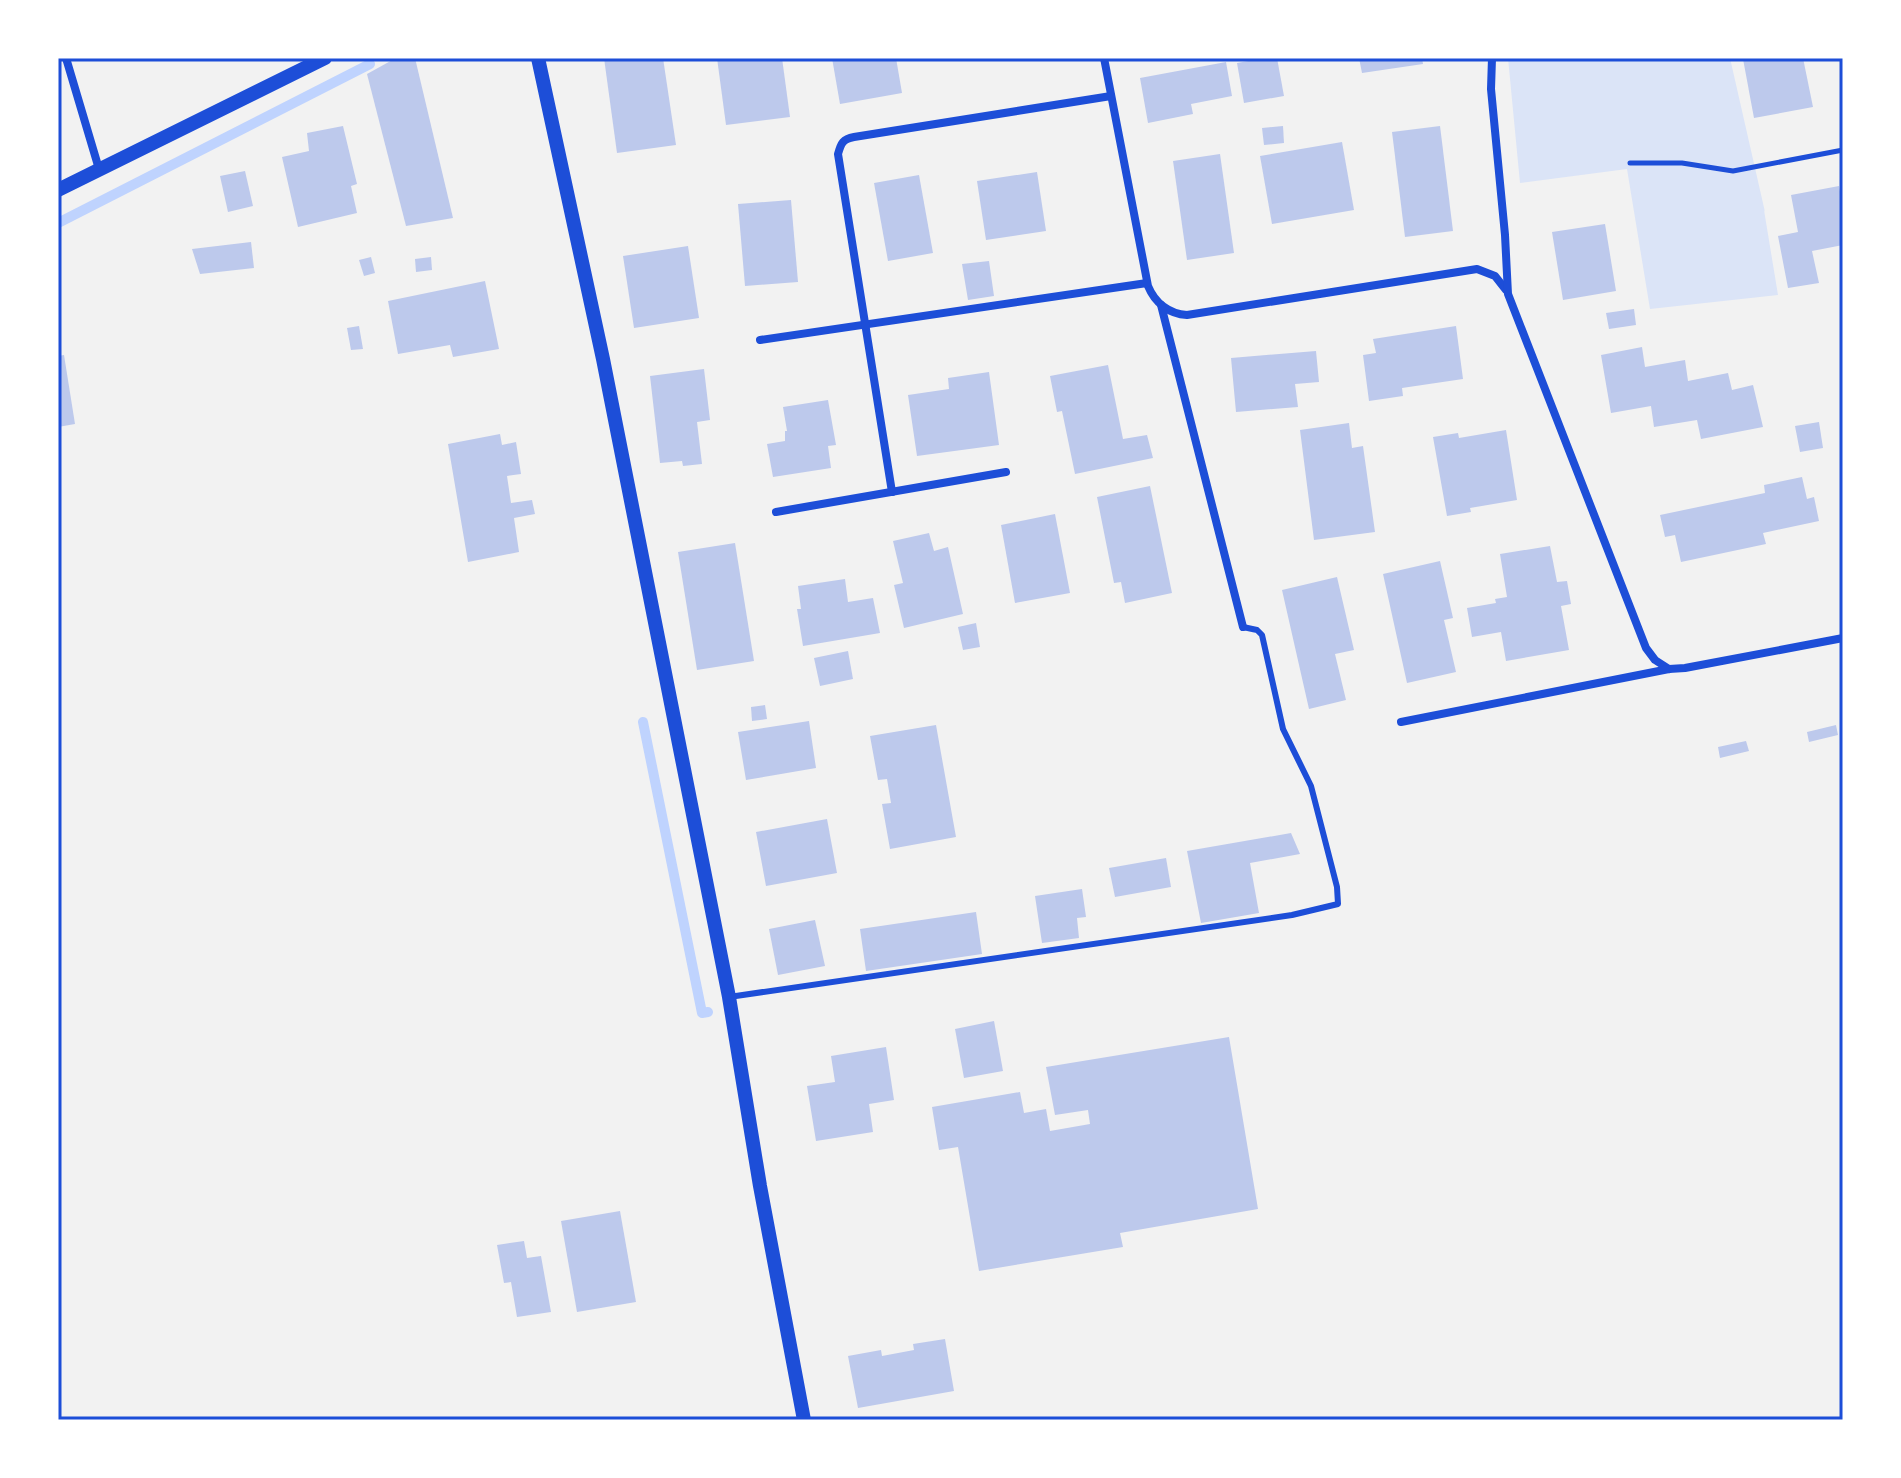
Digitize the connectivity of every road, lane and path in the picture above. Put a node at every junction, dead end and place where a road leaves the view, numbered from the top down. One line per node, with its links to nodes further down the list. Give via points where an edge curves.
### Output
1 (66, 58): 9 (street)
2 (1104, 58): 6 (street)
3 (322, 59): 9 (street)
4 (540, 60): 23 (street)
5 (1492, 61): 12 (street)
6 (1111, 96): 11 (street); 14 (street, via 845,139 838,154)
7 (1843, 150): 8 (path, via 1733,171 1682,163)
8 (1630, 163)
9 (99, 169): 10 (street)
10 (58, 190)
11 (1147, 283): 13 (street); 14 (street)
12 (1508, 294): 13 (street, via 1495,276 1477,269 1187,315); 21 (street, via 1646,648)
13 (1161, 305): 19 (street)
14 (867, 325): 15 (street); 17 (street)
15 (760, 340)
16 (1006, 472): 17 (street)
17 (892, 492): 18 (street)
18 (776, 512)
19 (1243, 627): 23 (lane, via 1262,635 1283,729 1311,786 1338,904)
20 (1843, 638): 21 (street)
21 (1669, 669): 22 (street)
22 (1401, 722)
23 (729, 997): 24 (street)
24 (804, 1420)

